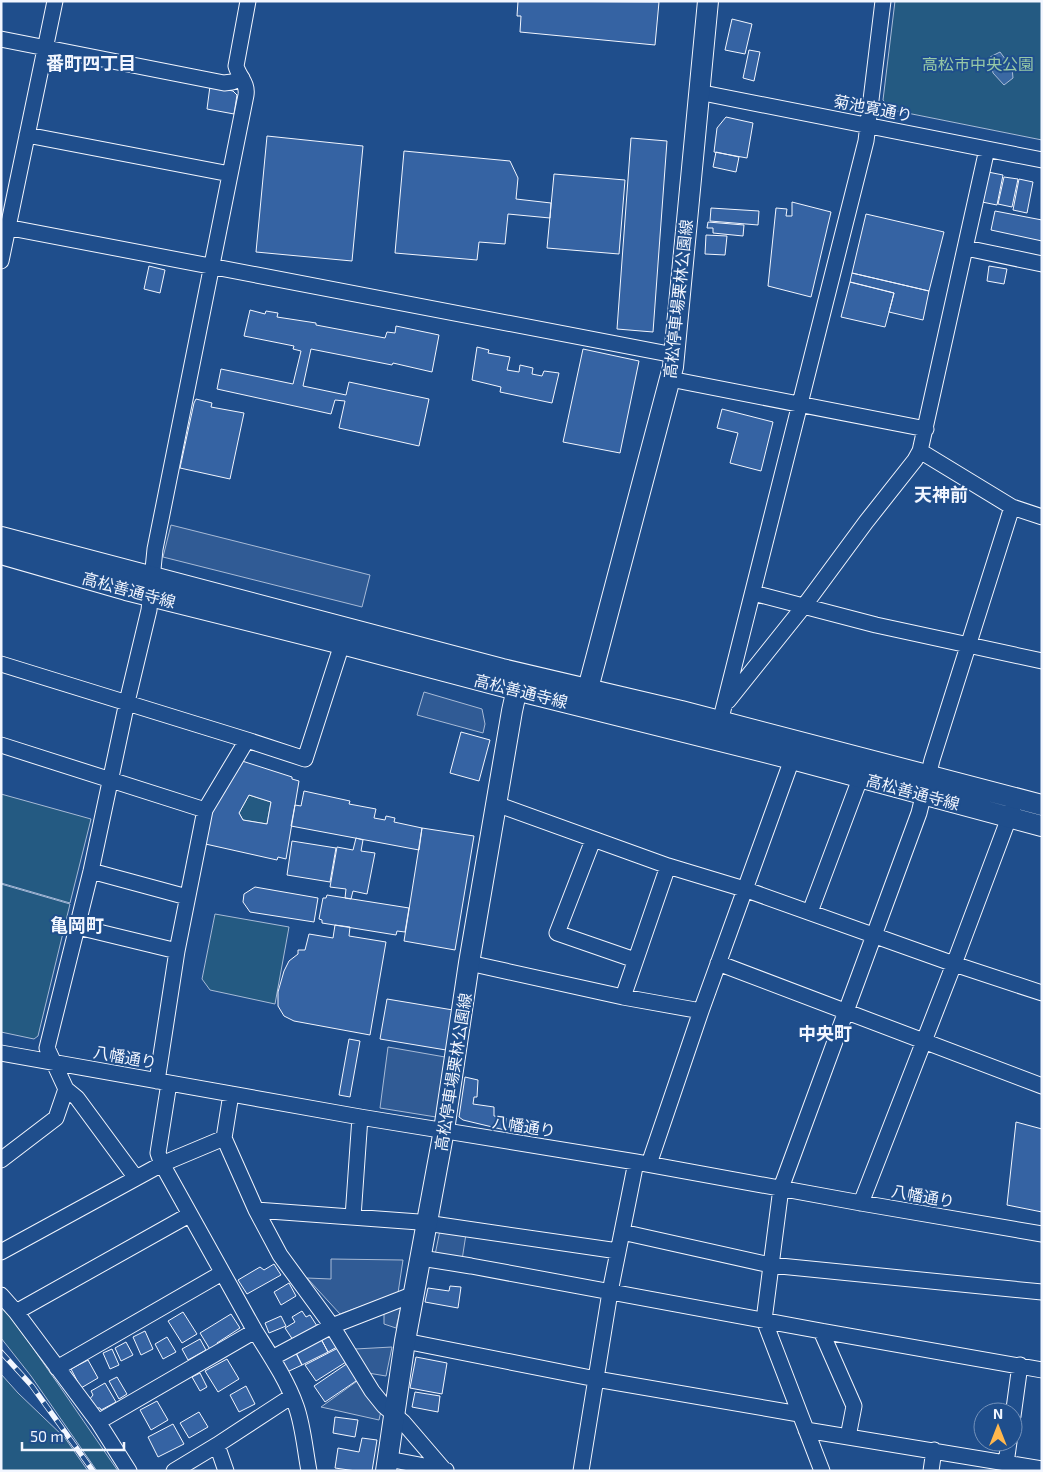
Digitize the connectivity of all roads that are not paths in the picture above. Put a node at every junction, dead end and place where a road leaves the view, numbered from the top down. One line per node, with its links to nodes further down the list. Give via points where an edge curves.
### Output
1 (55, 1): 6 (street)
2 (248, 1): 7 (street, via 236,66)
3 (708, 1): 8 (main road, 高松停車場栗林公園線)
4 (883, 1): 9 (street)
5 (1, 39): 6 (street)
6 (45, 48): 7 (street, via 224,82); 10 (street)
7 (242, 78): 13 (street, via 246,84 246,95)
8 (698, 92): 9 (street, 菊池寛通り); 19 (main road, 高松停車場栗林公園線)
9 (868, 125): 11 (street, 菊池寛通り); 21 (street)
10 (27, 135): 13 (street); 14 (street)
11 (987, 149): 12 (street, 菊池寛通り); 15 (street)
12 (1042, 160)
13 (230, 174): 18 (street)
14 (4, 226): 16 (street); 18 (street)
15 (966, 248): 17 (street); 22 (street)
16 (1, 261)
17 (1042, 264)
18 (211, 265): 19 (street); 28 (street)
19 (674, 355): 20 (main road, 高松停車場栗林公園線)
20 (670, 379): 21 (street); 36 (main road, 高松停車場栗林公園線)
21 (800, 404): 22 (street); 29 (street)
22 (926, 429): 23 (street)
23 (920, 451): 24 (street); 30 (street)
24 (1012, 507): 25 (street); 32 (street)
25 (1042, 517)
26 (1, 537): 28 (main road, 高松善通寺線)
27 (1, 554): 28 (main road, 高松善通寺線)
28 (150, 586): 31 (main road, 高松善通寺線); 35 (main road, 高松善通寺線); 37 (street, via 149,610)
29 (753, 593): 30 (street); 38 (street)
30 (804, 606): 32 (street); 38 (street)
31 (342, 644): 35 (main road, 高松善通寺線); 39 (street, via 304,759)
32 (967, 645): 33 (street); 44 (street)
33 (1042, 662)
34 (1, 664): 37 (street)
35 (519, 682): 36 (main road, 高松善通寺線); 46 (main road, 高松停車場栗林公園線)
36 (586, 697): 38 (main road, 高松善通寺線)
37 (127, 702): 39 (street); 43 (street)
38 (721, 722): 41 (main road, 高松善通寺線)
39 (247, 740): 48 (street)
40 (1, 745): 43 (street)
41 (796, 750): 42 (main road, 高松善通寺線); 54 (street)
42 (863, 769): 44 (main road, 高松善通寺線); 56 (street)
43 (112, 779): 48 (street); 53 (street)
44 (925, 786): 45 (main road, 高松善通寺線); 49 (main road, 高松善通寺線); 58 (street, via 919,814)
45 (1015, 799): 47 (main road, 高松善通寺線); 49 (street)
46 (496, 804): 51 (street); 61 (main road, 高松停車場栗林公園線)
47 (1042, 805)
48 (204, 810): 55 (street)
49 (1009, 819): 50 (main road, 高松善通寺線); 63 (street)
50 (1042, 826)
51 (593, 840): 52 (street); 60 (street, via 557,933)
52 (668, 866): 54 (street); 60 (street)
53 (91, 871): 55 (street); 57 (street)
54 (744, 889): 56 (street); 62 (street)
55 (187, 897): 59 (street)
56 (810, 912): 58 (street)
57 (78, 926): 59 (street); 70 (street, via 47,1048)
58 (873, 935): 63 (street); 67 (street)
59 (177, 952): 71 (street)
60 (635, 960): 65 (street)
61 (469, 963): 65 (street); 76 (main road, 高松停車場栗林公園線)
62 (718, 963): 66 (street); 67 (street)
63 (954, 964): 64 (street); 68 (street)
64 (1042, 993)
65 (623, 997): 66 (street)
66 (700, 1011): 79 (street)
67 (846, 1013): 68 (street); 82 (street)
68 (924, 1040): 72 (street); 83 (street)
69 (1, 1053): 70 (street, 八幡通り)
70 (54, 1063): 71 (street, 八幡通り); 73 (street)
71 (163, 1082): 74 (street, 八幡通り); 80 (street, via 158,1153)
72 (1042, 1086)
73 (66, 1089): 78 (street, via 56,1118); 81 (street, via 77,1098)
74 (231, 1094): 75 (street, 八幡通り); 77 (street)
75 (360, 1117): 76 (street, 八幡通り); 86 (street)
76 (444, 1130): 79 (street, 八幡通り); 87 (main road, 高松停車場栗林公園線)
77 (224, 1138): 80 (street); 84 (street)
78 (1, 1160)
79 (642, 1163): 82 (street, 八幡通り); 88 (street)
80 (162, 1164): 81 (street); 85 (street)
81 (136, 1178): 90 (street)
82 (781, 1188): 83 (street, 八幡通り); 93 (street)
83 (861, 1203): 89 (street, 八幡通り)
84 (256, 1210): 86 (street); 101 (street, via 280,1255)
85 (189, 1215): 94 (street); 99 (street)
86 (353, 1216): 87 (street)
87 (428, 1223): 91 (street); 92 (main road, 高松停車場栗林公園線)
88 (622, 1232): 91 (street); 93 (street)
89 (1042, 1234)
90 (1, 1252)
91 (618, 1252): 95 (street)
92 (422, 1258): 95 (street); 97 (main road, 高松停車場栗林公園線)
93 (770, 1265): 96 (street); 100 (street)
94 (222, 1272): 102 (street); 107 (street)
95 (610, 1292): 100 (street); 109 (street)
96 (1042, 1292)
97 (414, 1294): 101 (street); 104 (main road, 高松停車場栗林公園線)
98 (1, 1295): 99 (street)
99 (16, 1312): 107 (street)
100 (764, 1320): 103 (street); 113 (street)
101 (332, 1326): 105 (street); 112 (street, via 372,1391)
102 (255, 1331): 105 (street); 114 (street)
103 (821, 1331): 106 (street); 116 (street, via 854,1406)
104 (406, 1341): 109 (street); 112 (main road, 高松停車場栗林公園線)
105 (272, 1358): 110 (street)
106 (1020, 1365): 108 (street); 111 (street)
107 (57, 1368): 114 (street)
108 (1042, 1370)
109 (596, 1379): 113 (street); 128 (street)
110 (292, 1396): 117 (street); 127 (street)
111 (1015, 1402)
112 (394, 1414): 120 (main road, 高松停車場栗林公園線); 123 (street)
113 (799, 1414): 115 (street)
114 (98, 1422): 124 (street)
115 (806, 1430): 116 (street); 129 (street)
116 (848, 1436): 118 (street)
117 (217, 1445): 125 (street); 126 (street)
118 (934, 1450): 121 (street); 130 (street)
119 (1004, 1452): 121 (street)
120 (387, 1465): 123 (street)
121 (997, 1465): 122 (street)
122 (1042, 1469)
123 (447, 1470)
124 (129, 1471)
125 (174, 1471)
126 (226, 1471)
127 (309, 1471)
128 (581, 1471)
129 (822, 1471)
130 (931, 1471)

